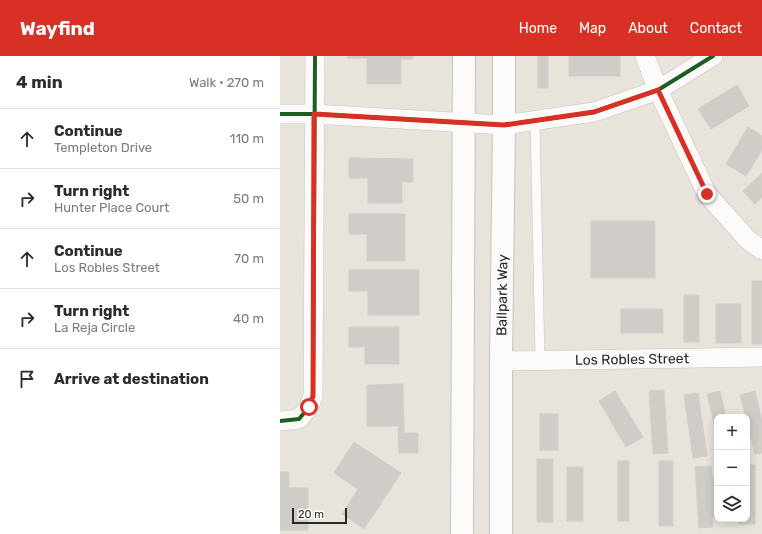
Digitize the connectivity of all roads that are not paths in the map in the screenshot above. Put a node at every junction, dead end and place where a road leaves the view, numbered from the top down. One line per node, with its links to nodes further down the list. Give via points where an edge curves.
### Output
1 (315, 56): 8 (street)
2 (464, 56): 10 (main road)
3 (504, 56): 11 (main road, Ballpark Way)
4 (645, 56): 6 (street)
5 (713, 56): 6 (street)
6 (658, 90): 9 (street, via 594,112); 12 (street, via 707,194 748,240)
7 (280, 114): 8 (street)
8 (314, 114): 10 (street); 16 (street, via 313,396 309,407 299,419)
9 (535, 121): 11 (street); 14 (lane)
10 (463, 122): 11 (street); 17 (main road)
11 (504, 125): 15 (main road, Ballpark Way)
12 (762, 250)
13 (762, 356): 14 (street, Los Robles Street)
14 (540, 360): 15 (street, Los Robles Street)
15 (501, 361): 18 (main road, Ballpark Way)
16 (280, 421)
17 (462, 534)
18 (501, 534)

